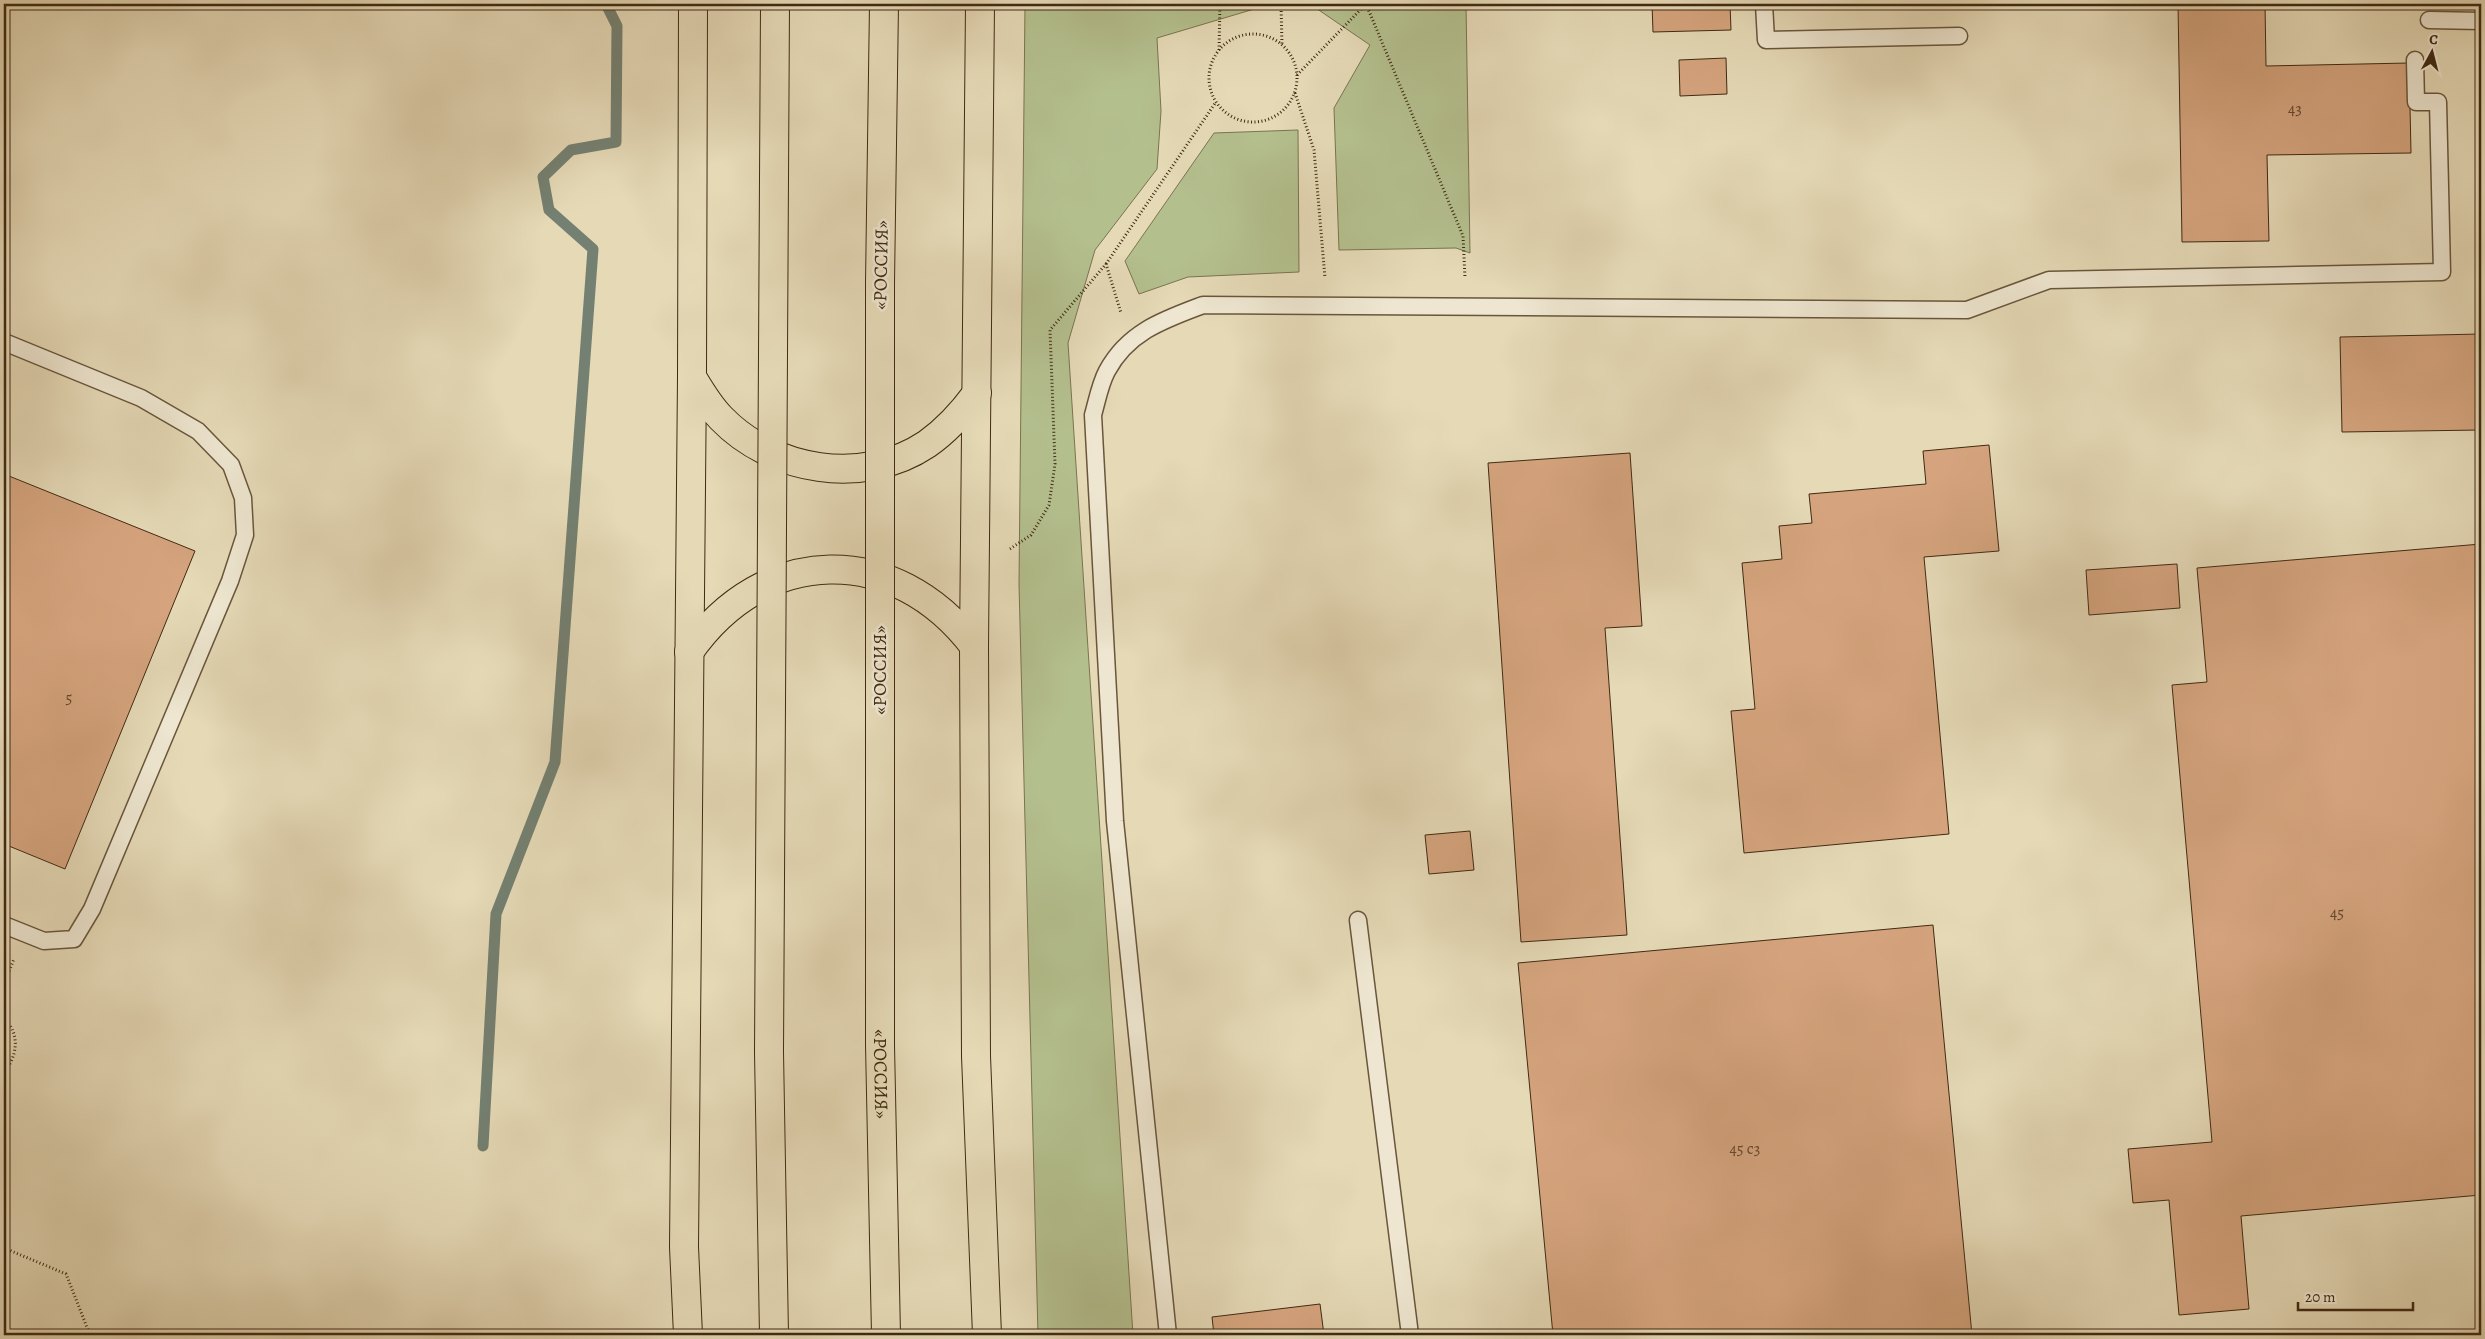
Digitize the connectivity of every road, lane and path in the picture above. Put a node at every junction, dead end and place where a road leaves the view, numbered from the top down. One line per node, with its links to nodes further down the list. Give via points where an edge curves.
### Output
1 (693, 4): 23 (main road)
2 (775, 4): 35 (main road, bridge, via 769,1052)
3 (884, 4): 36 (main road, «РОССИЯ», bridge, via 880,283 880,1045)
4 (980, 4): 24 (main road)
5 (1220, 4): 13 (path)
6 (1281, 4): 12 (path)
7 (1366, 4): 15 (path); 20 (path, via 1462,236)
8 (1764, 4): 11 (lane, via 1766,40)
9 (2429, 20): 10 (lane)
10 (2481, 21)
11 (1958, 36)
12 (1282, 45): 13 (path, via 1266,36 1249,34 1233,39); 15 (path, via 1292,59)
13 (1219, 50): 17 (path, via 1210,64 1208,81)
14 (2415, 60): 20 (lane, via 2416,102 2438,102 2442,272 2049,280 1968,310)
15 (1297, 75): 16 (path)
16 (1294, 92): 17 (path, via 1286,107 1272,118 1256,122 1239,120 1224,112); 19 (path, via 1314,150)
17 (1216, 102): 18 (path)
18 (1106, 264): 21 (path); 25 (path, via 1050,330 1055,464 1049,505 1031,535)
19 (1327, 306): 20 (lane); 21 (lane, via 1203,305 1163,320)
20 (1466, 306)
21 (1129, 340): 38 (lane, via 1106,372 1093,415 1115,821)
22 (4, 342): 29 (lane, via 141,398 198,431 231,465 243,498 244,535 230,581 92,909 74,939 44,941)
23 (692, 377): 24 (main road, via 720,418 760,448 782,458 830,468 880,464 925,445 963,412); 27 (main road)
24 (978, 393): 26 (main road)
25 (1010, 549)
26 (974, 646): 27 (main road, via 960,627 922,595 878,576 830,569 782,578 760,586 720,614); 37 (main road, via 976,1056)
27 (689, 652): 34 (main road, via 684,1248)
28 (1358, 920): 39 (lane)
29 (4, 925)
30 (4, 1018): 31 (path, via 16,1043 14,1055)
31 (4, 1072)
32 (4, 1248): 33 (path, via 66,1274)
33 (90, 1335)
34 (688, 1335)
35 (774, 1335)
36 (886, 1335)
37 (987, 1335)
38 (1168, 1335)
39 (1410, 1335)

